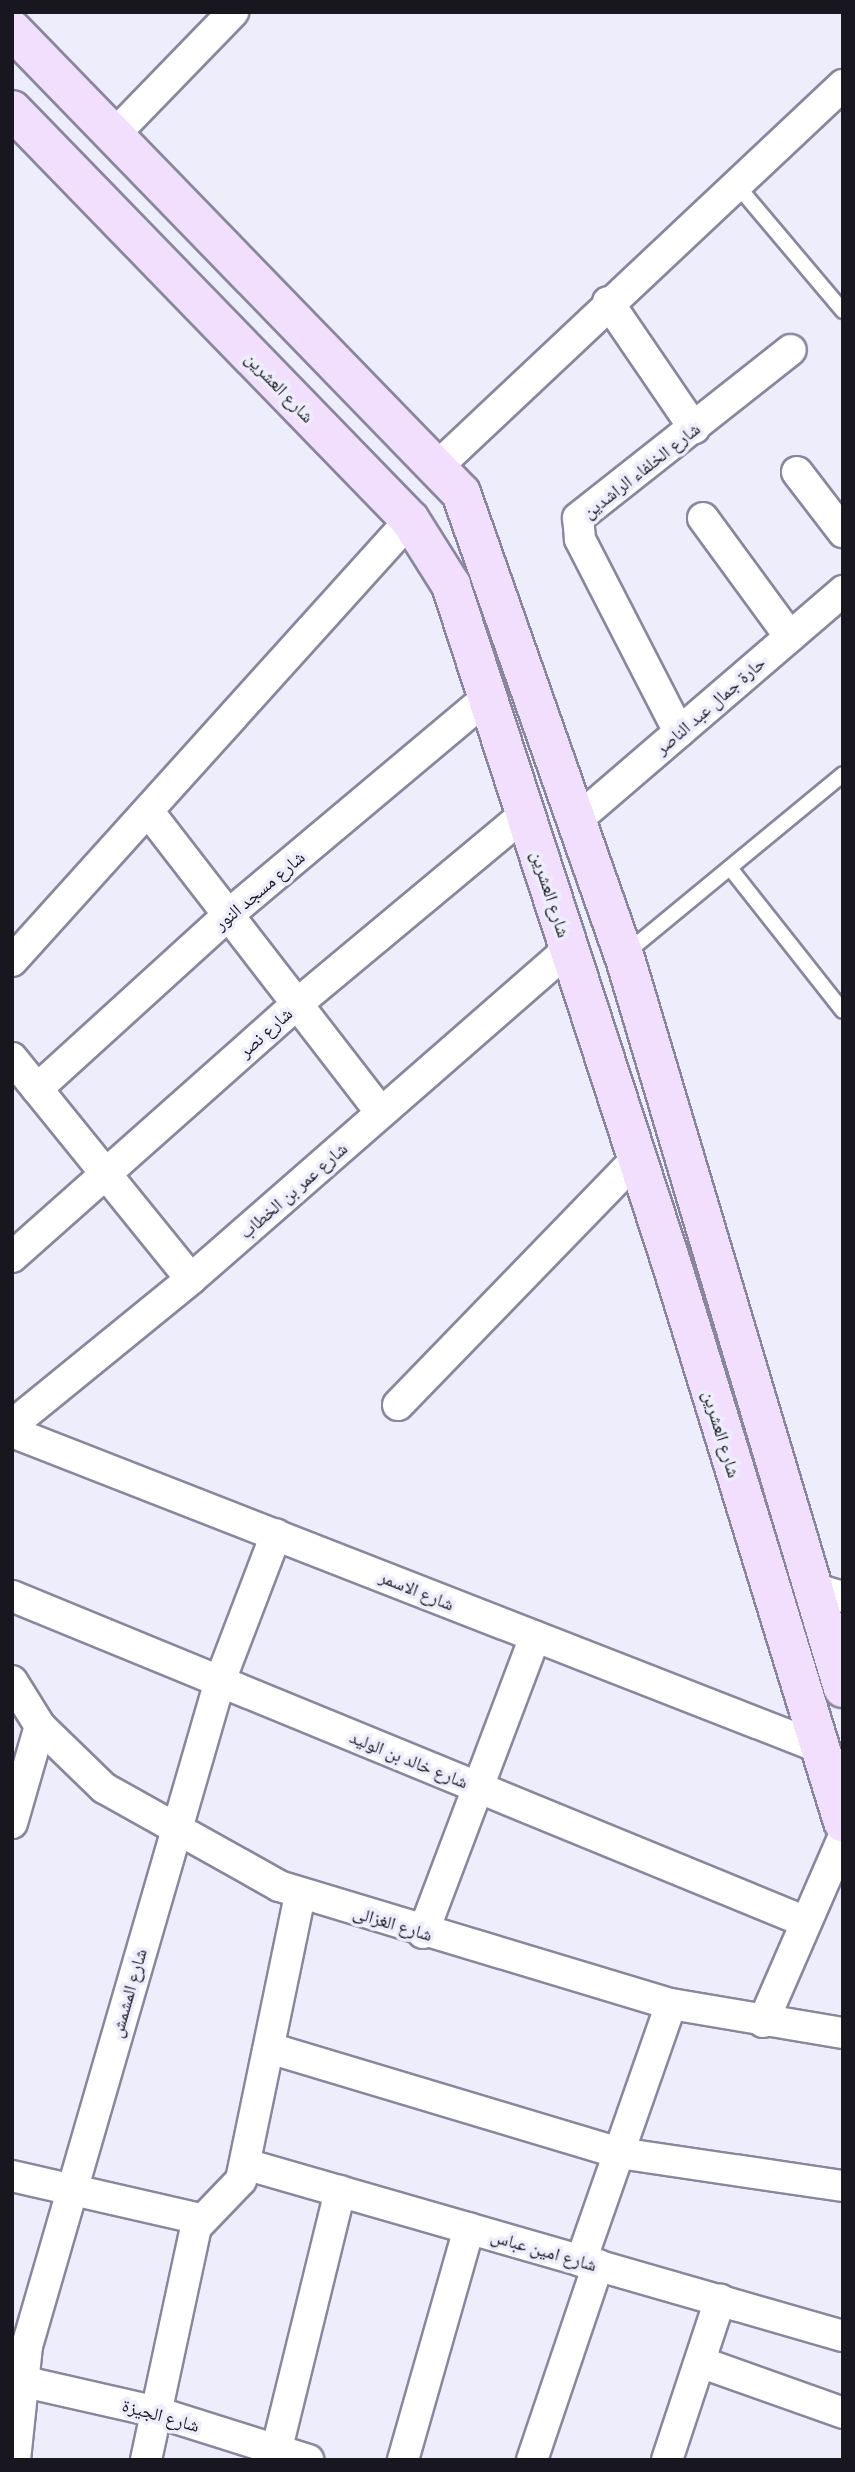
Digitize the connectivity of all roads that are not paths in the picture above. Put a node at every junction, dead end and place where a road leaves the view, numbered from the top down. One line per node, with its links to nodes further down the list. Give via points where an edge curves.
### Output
1 (23, 12): 3 (street)
2 (227, 14): 7 (street)
3 (12, 24)
4 (12, 30): 7 (main road)
5 (843, 85): 8 (street)
6 (12, 110): 13 (main road, شارع العشرين)
7 (113, 136): 11 (main road)
8 (735, 183): 9 (street); 10 (lane)
9 (608, 302): 14 (street); 15 (street)
10 (843, 312)
11 (298, 321): 13 (main road); 15 (main road)
12 (791, 350): 14 (street, شارع الخلفاء الراشدين)
13 (258, 364): 18 (main road, شارع العشرين)
14 (694, 428): 23 (street, شارع الخلفاء الراشدين, via 585,510 577,529)
15 (439, 465): 27 (main road, via 474,526)
16 (797, 472): 19 (street)
17 (703, 518): 21 (street)
18 (410, 520): 22 (main road, شارع العشرين, via 451,585); 25 (street)
19 (843, 532)
20 (843, 591): 21 (street, حارة جمال عبد الناصر)
21 (790, 637): 23 (street, حارة جمال عبد الناصر)
22 (487, 698): 26 (main road, شارع العشرين); 29 (street, شارع مسجد النور)
23 (679, 732): 27 (street, حارة جمال عبد الناصر)
24 (843, 775): 28 (lane)
25 (148, 811): 29 (street); 32 (street)
26 (525, 814): 30 (main road, شارع العشرين); 33 (street, شارع نصر)
27 (578, 819): 31 (main road)
28 (730, 868): 31 (lane); 34 (lane)
29 (229, 915): 33 (street); 36 (street, شارع مسجد النور)
30 (569, 948): 37 (street, شارع عمر بن الخطاب); 38 (main road, شارع العشرين)
31 (624, 954): 46 (main road)
32 (12, 961)
33 (297, 1004): 37 (street); 39 (street, شارع نصر)
34 (843, 1011)
35 (12, 1058): 36 (street)
36 (37, 1089): 39 (street)
37 (381, 1113): 41 (street, شارع عمر بن الخطاب)
38 (638, 1157): 42 (street); 53 (main road, شارع العشرين)
39 (105, 1175): 40 (street, شارع نصر); 41 (street)
40 (12, 1258)
41 (191, 1279): 43 (street, شارع عمر بن الخطاب)
42 (398, 1405)
43 (12, 1425)
44 (12, 1432): 45 (street, شارع الاسمر)
45 (276, 1534): 48 (street, شارع الاسمر); 50 (street, شارع المشمش)
46 (827, 1592): 51 (main road)
47 (12, 1596): 50 (street, شارع خالد بن الوليد)
48 (535, 1636): 53 (street, شارع الاسمر); 54 (street)
49 (12, 1681): 52 (street, شارع الغزالى)
50 (220, 1681): 54 (street, شارع خالد بن الوليد); 57 (street, شارع المشمش)
51 (843, 1688)
52 (40, 1726): 56 (street); 57 (street, شارع الغزالى, via 75,1766)
53 (821, 1748): 55 (main road, شارع العشرين)
54 (478, 1787): 60 (street, شارع خالد بن الوليد); 61 (street)
55 (843, 1822)
56 (12, 1823)
57 (175, 1831): 59 (street, شارع الغزالى); 70 (street, شارع المشمش)
58 (843, 1838): 60 (street)
59 (300, 1895): 61 (street, شارع الغزالى); 65 (street)
60 (806, 1922): 63 (street)
61 (423, 1933): 62 (street, شارع الغزالى)
62 (671, 2004): 63 (street, شارع الغزالى); 66 (street)
63 (764, 2022): 64 (street, شارع الغزالى)
64 (843, 2033)
65 (269, 2048): 66 (street); 67 (street)
66 (618, 2153): 69 (street); 74 (street)
67 (245, 2164): 71 (street, شارع امين عباس); 72 (street, via 233,2193)
68 (12, 2176): 70 (street)
69 (843, 2186)
70 (72, 2190): 72 (street); 78 (street, شارع المشمش)
71 (340, 2191): 73 (street, شارع امين عباس); 81 (street)
72 (199, 2219): 79 (street)
73 (469, 2228): 74 (street, شارع امين عباس); 85 (street)
74 (589, 2263): 75 (street, شارع امين عباس); 86 (street)
75 (720, 2300): 76 (street, شارع امين عباس); 77 (street)
76 (843, 2336)
77 (700, 2362): 80 (street); 87 (street)
78 (16, 2379): 79 (street, شارع الجيزة); 82 (street, شارع المشمش)
79 (153, 2411): 81 (street, شارع الجيزة); 83 (street)
80 (843, 2413)
81 (275, 2455): 84 (street, شارع الجيزة)
82 (15, 2460)
83 (146, 2460)
84 (308, 2460)
85 (403, 2460)
86 (532, 2460)
87 (667, 2460)

